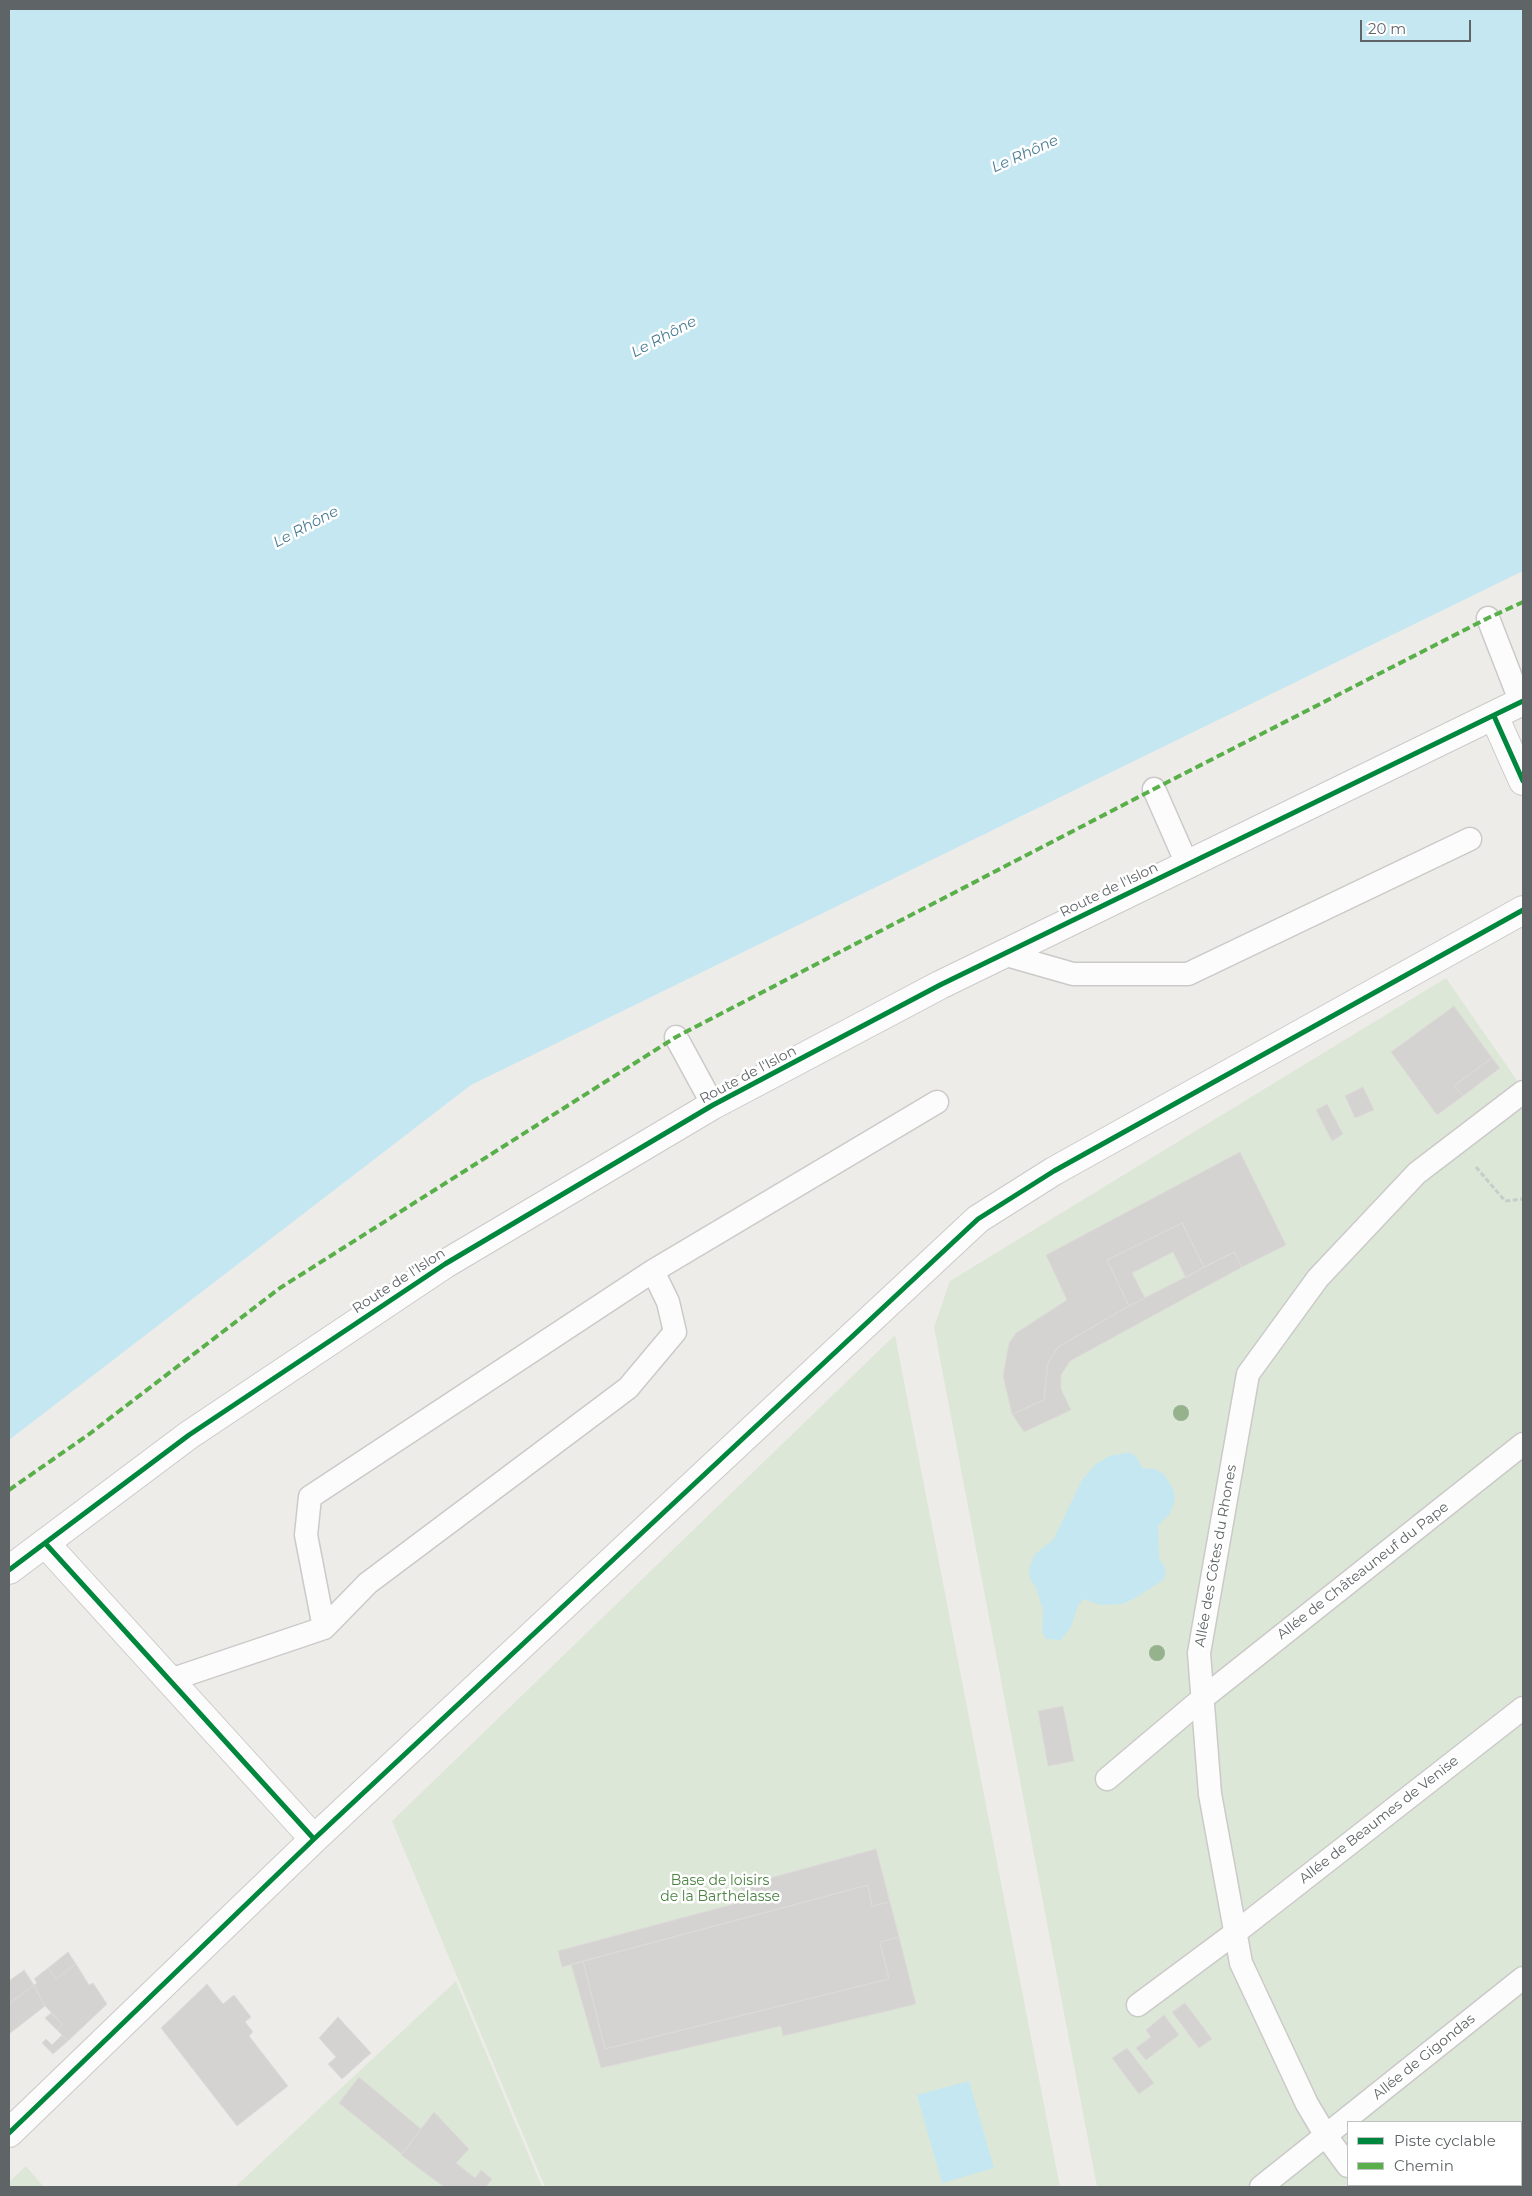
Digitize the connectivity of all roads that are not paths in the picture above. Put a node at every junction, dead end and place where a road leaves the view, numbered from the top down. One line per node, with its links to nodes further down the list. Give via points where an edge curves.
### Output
1 (1488, 618): 2 (lane)
2 (1522, 702): 3 (street, Route de l'Islon)
3 (1494, 716): 4 (street); 7 (street, Route de l'Islon)
4 (1523, 781)
5 (1154, 789): 7 (lane)
6 (1470, 840): 9 (lane, via 1188,974 1074,974)
7 (1187, 864): 9 (street, Route de l'Islon)
8 (1520, 912): 23 (street, via 1054,1171 978,1219)
9 (1003, 954): 13 (street, Route de l'Islon)
10 (676, 1037): 13 (lane)
11 (1523, 1092): 20 (lane, Allée des Côtes du Rhones, via 1417,1172 1318,1278 1248,1374 1199,1653)
12 (937, 1102): 14 (lane)
13 (713, 1105): 16 (street, Route de l'Islon, via 445,1264 190,1435)
14 (653, 1272): 18 (lane, via 668,1302 675,1332 628,1388 368,1583); 18 (lane, via 310,1496 306,1536)
15 (1523, 1444): 20 (lane, Allée de Châteauneuf du Pape)
16 (46, 1543): 17 (street, Route de l'Islon); 19 (street)
17 (10, 1567)
18 (324, 1628): 19 (lane)
19 (170, 1680): 23 (street)
20 (1203, 1698): 22 (lane, Allée de Châteauneuf du Pape); 24 (lane, Allée des Côtes du Rhones, via 1210,1794)
21 (1523, 1708): 24 (lane, Allée de Beaumes de Venise)
22 (1107, 1779)
23 (314, 1839): 27 (street)
24 (1236, 1933): 26 (lane, Allée de Beaumes de Venise); 28 (lane, Allée des Côtes du Rhones, via 1241,1963 1307,2104)
25 (1523, 1978): 28 (lane, Allée de Gigondas)
26 (1138, 2005)
27 (9, 2133)
28 (1326, 2136): 29 (lane, Allée des Côtes du Rhones); 30 (lane, Allée de Gigondas)
29 (1347, 2165)
30 (1261, 2187)

